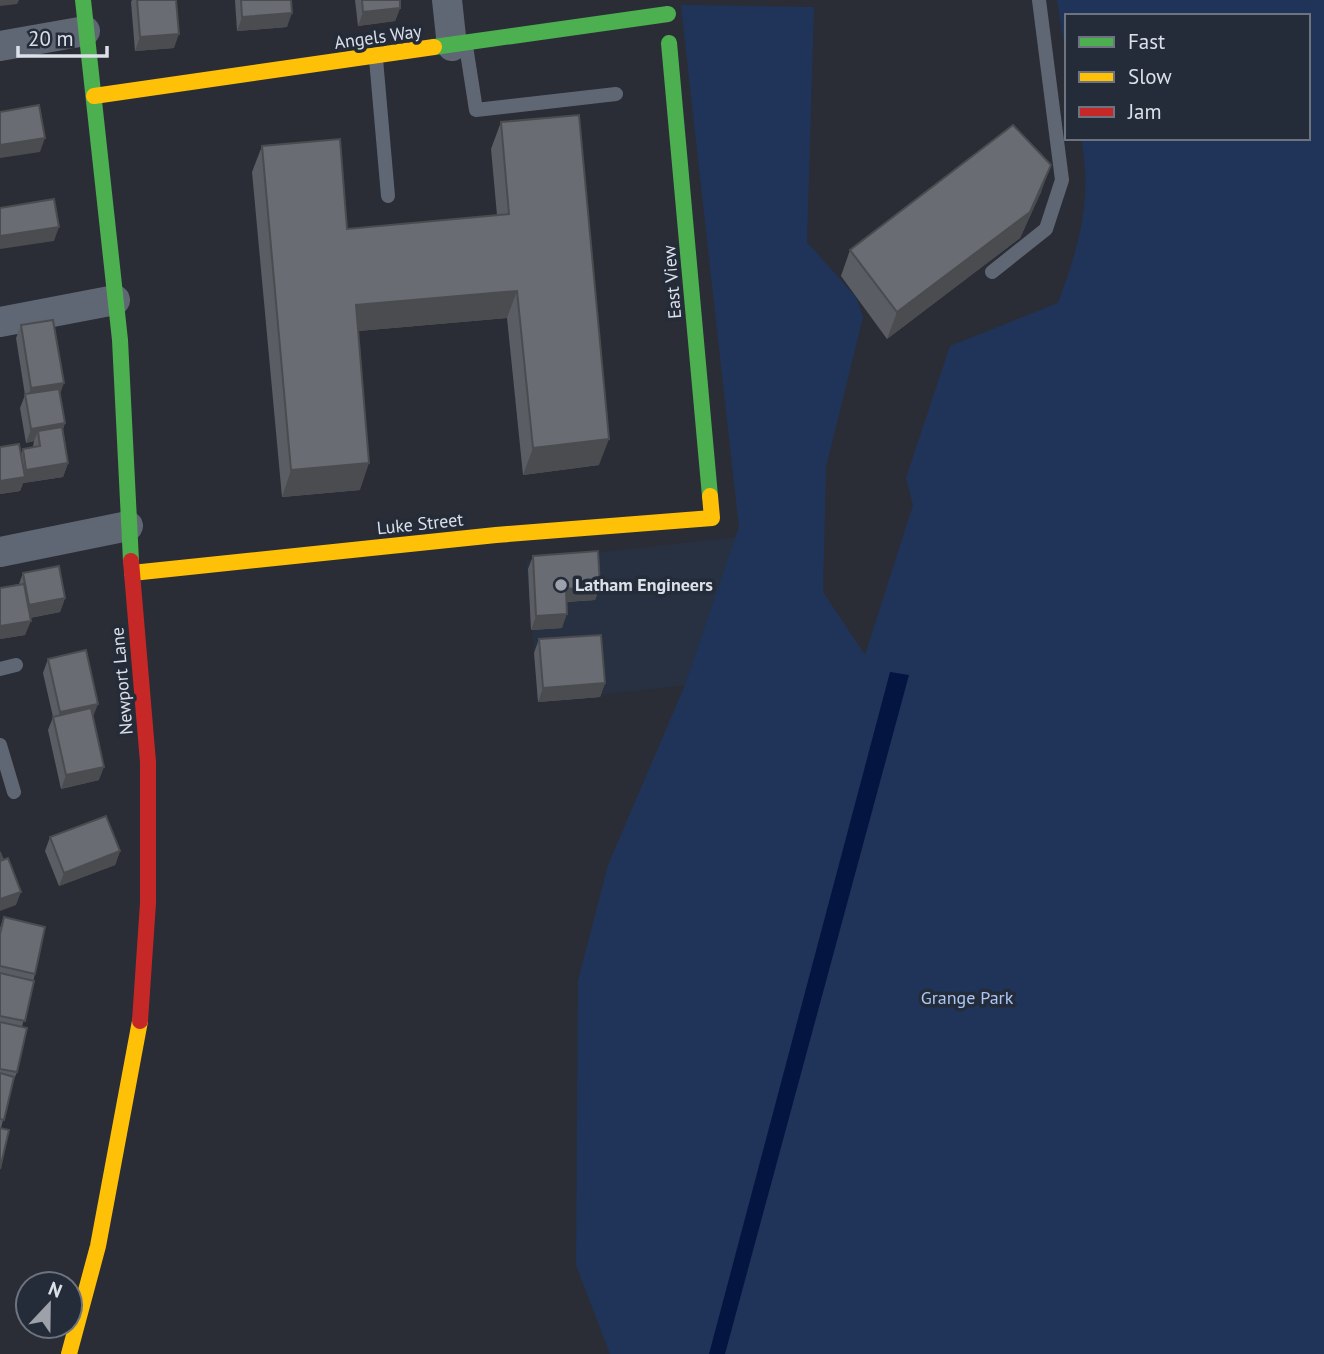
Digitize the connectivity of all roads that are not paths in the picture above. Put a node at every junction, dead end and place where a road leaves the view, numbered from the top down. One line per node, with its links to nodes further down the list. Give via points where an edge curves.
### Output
1 (83, 0): 5 (street, Newport Lane)
2 (447, 0): 7 (street)
3 (1039, 0): 13 (lane, via 1062,180 1046,229)
4 (668, 14): 7 (street, Angels Way)
5 (85, 31): 8 (street); 11 (street, Newport Lane)
6 (669, 43): 16 (street, East View)
7 (459, 45): 9 (street, Angels Way); 10 (lane, via 476,110)
8 (0, 46)
9 (376, 57): 11 (street, Angels Way); 12 (lane)
10 (616, 94)
11 (94, 96): 14 (street, Newport Lane)
12 (388, 196)
13 (992, 272)
14 (115, 300): 15 (street); 17 (street, Newport Lane)
15 (0, 322)
16 (712, 518): 19 (street, Luke Street)
17 (128, 526): 18 (street); 19 (street, Newport Lane)
18 (0, 552)
19 (132, 573): 24 (street, Newport Lane, via 148,762 148,903 139,1034 98,1245)
20 (16, 666): 21 (lane)
21 (0, 669)
22 (0, 745): 23 (lane)
23 (14, 792)
24 (69, 1354)

